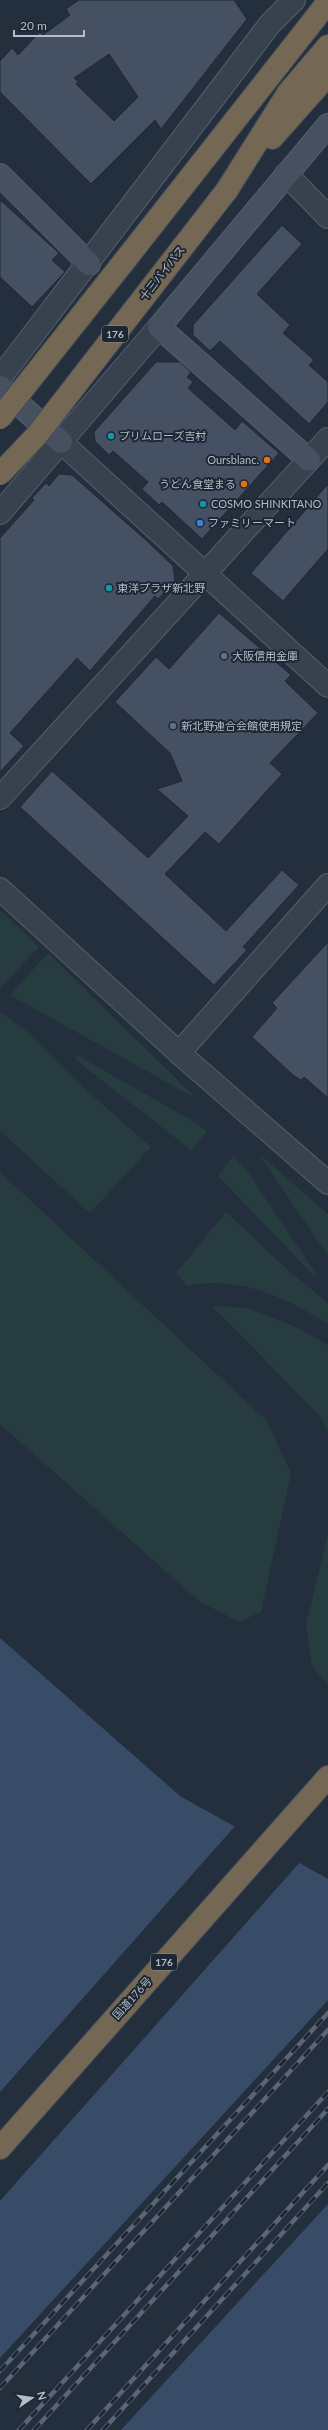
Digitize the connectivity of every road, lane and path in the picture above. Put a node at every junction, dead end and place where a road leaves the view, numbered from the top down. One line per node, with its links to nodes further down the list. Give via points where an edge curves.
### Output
1 (294, 0): 10 (street, via 270,24)
2 (328, 2): 14 (highway, bridge)
3 (328, 46): 8 (highway, 176, via 288,93)
4 (328, 75): 8 (highway, 十三バイパス / 176)
5 (328, 125): 6 (street)
6 (286, 174): 9 (street); 11 (street)
7 (0, 175): 10 (street)
8 (227, 190): 18 (highway, 十三バイパス / 176, bridge, via 37,435)
9 (328, 217)
10 (89, 264): 12 (street)
11 (159, 327): 16 (street); 17 (street)
12 (0, 378)
13 (0, 387): 16 (street)
14 (0, 418)
15 (328, 439): 17 (street)
16 (61, 442): 19 (street); 20 (street)
17 (309, 460): 20 (street)
18 (0, 474)
19 (0, 514)
20 (205, 573): 21 (street); 22 (street)
21 (328, 686)
22 (0, 798)
23 (328, 885): 25 (street)
24 (0, 889): 25 (street)
25 (179, 1053): 26 (street)
26 (328, 1183)
27 (328, 1777): 28 (highway, 国道176号 / 176)
28 (0, 2148)

